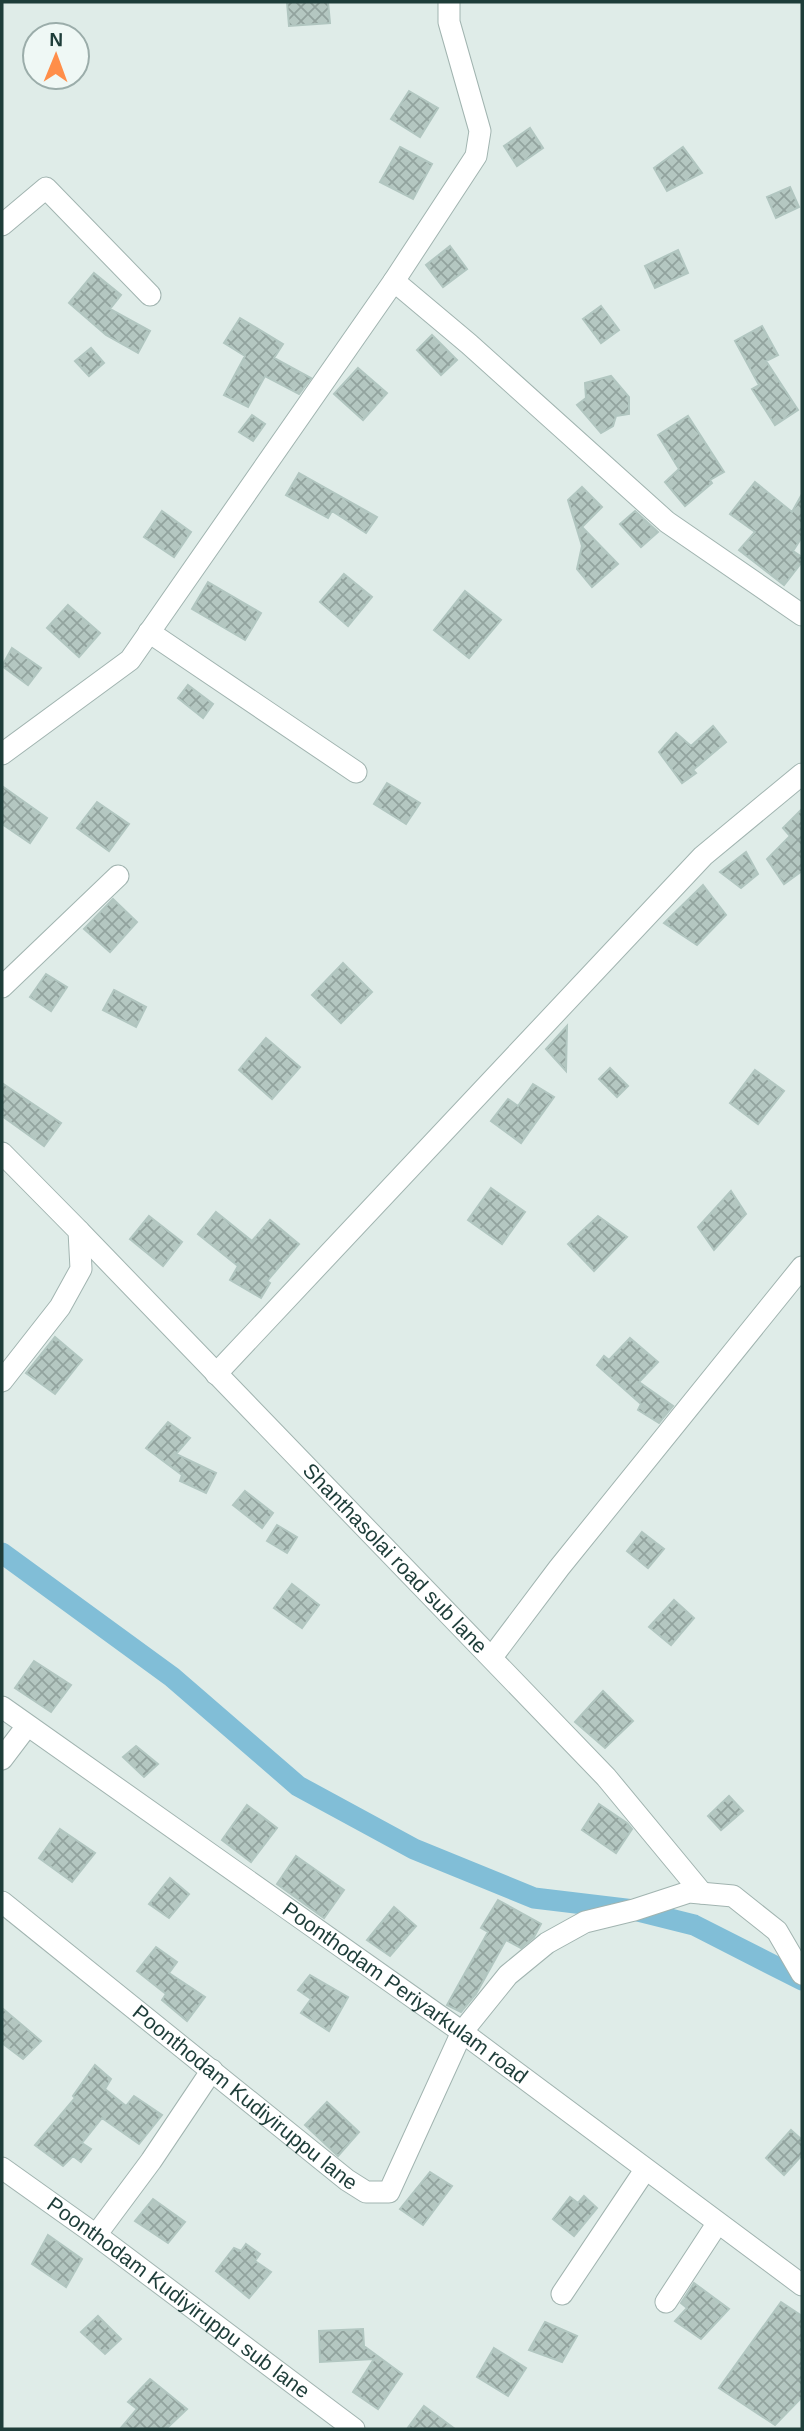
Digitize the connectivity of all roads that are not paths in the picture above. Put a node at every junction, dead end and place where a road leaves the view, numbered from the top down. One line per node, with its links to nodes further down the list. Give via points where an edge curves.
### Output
1 (449, 2): 3 (street, via 449,22 480,131 476,156)
2 (2, 225): 4 (street, via 46,188)
3 (394, 281): 5 (street, via 667,522); 6 (street)
4 (150, 295)
5 (802, 615)
6 (149, 632): 7 (street, via 130,660); 8 (street)
7 (2, 754)
8 (356, 772)
9 (802, 774): 15 (street, via 703,856)
10 (118, 876): 11 (street)
11 (2, 987)
12 (2, 1153): 13 (street, Shanthasolai road sub lane)
13 (79, 1231): 15 (street, Shanthasolai road sub lane); 16 (street, via 80,1269 60,1307)
14 (802, 1267): 17 (street)
15 (216, 1374): 17 (street, Shanthasolai road sub lane)
16 (2, 1381)
17 (492, 1657): 21 (street, Shanthasolai road sub lane, via 606,1777)
18 (2, 1707): 19 (street, Poonthodam Periyarkulam road)
19 (27, 1726): 20 (street); 24 (street, Poonthodam Periyarkulam road)
20 (2, 1759)
21 (702, 1893): 23 (street, via 733,1896 777,1931); 24 (street, via 689,1892 585,1922 547,1943 508,1975)
22 (2, 1902): 25 (street, Poonthodam Kudiyiruppu lane)
23 (802, 1974)
24 (462, 2032): 25 (street, Poonthodam Kudiyiruppu lane, via 389,2192 366,2192 347,2180); 27 (street, Poonthodam Periyarkulam road)
25 (212, 2070): 29 (street)
26 (2, 2168): 29 (street, Poonthodam Kudiyiruppu sub lane)
27 (645, 2170): 28 (street, Poonthodam Periyarkulam road); 31 (street)
28 (717, 2224): 30 (street, Poonthodam Periyarkulam road); 32 (street)
29 (96, 2235): 33 (street, Poonthodam Kudiyiruppu sub lane)
30 (802, 2286)
31 (562, 2294)
32 (666, 2302)
33 (355, 2429)

